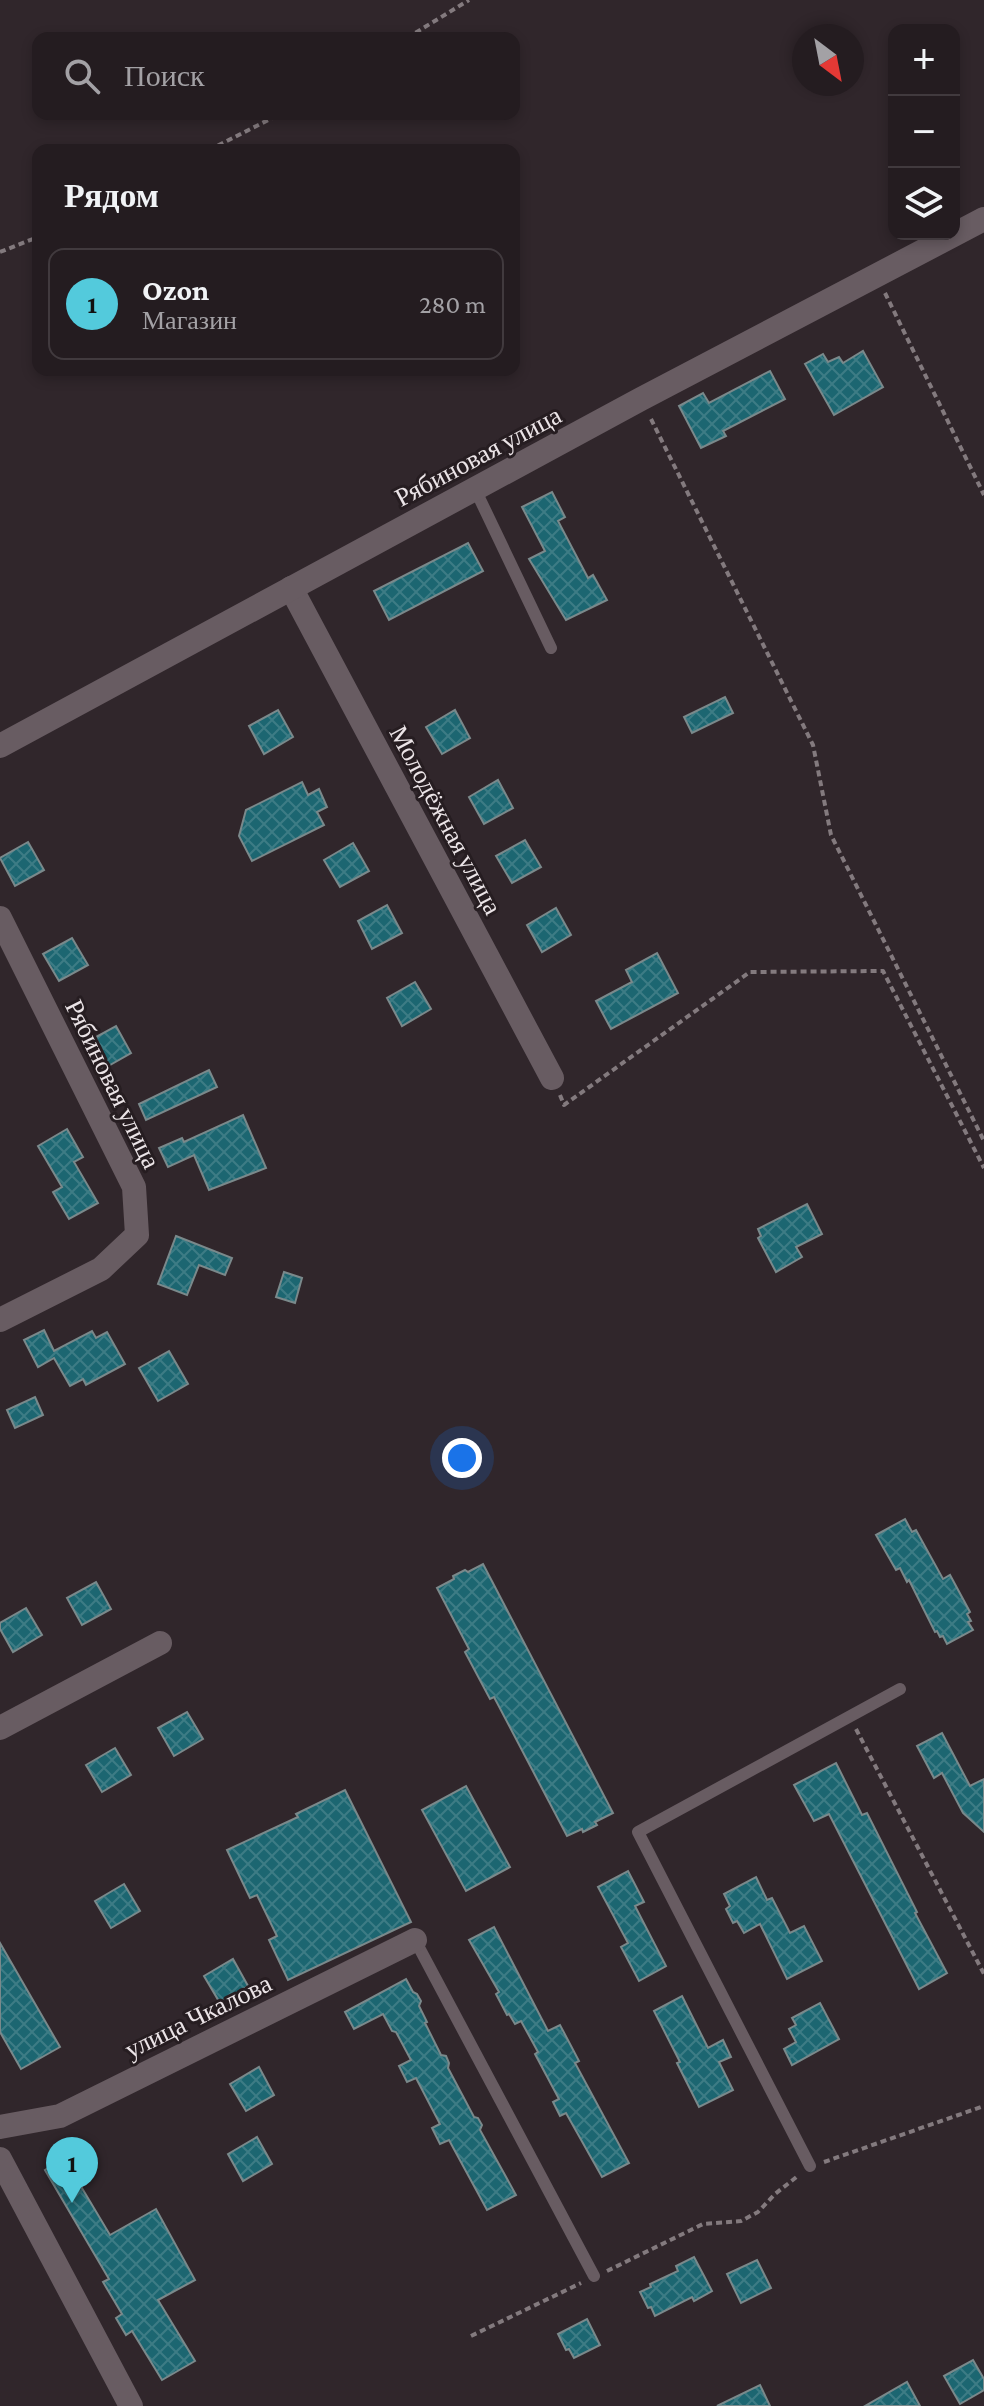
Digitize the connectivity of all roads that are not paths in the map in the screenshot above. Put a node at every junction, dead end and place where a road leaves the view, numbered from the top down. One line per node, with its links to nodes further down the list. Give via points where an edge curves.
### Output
1 (984, 219): 2 (street, Рябиновая улица)
2 (475, 489): 3 (street, Рябиновая улица); 4 (lane)
3 (291, 588): 5 (street, Рябиновая улица); 7 (street, Молодёжная улица)
4 (551, 648)
5 (0, 746)
6 (0, 918): 8 (street, Рябиновая улица, via 134,1187 137,1235 101,1269)
7 (552, 1078)
8 (0, 1320)
9 (160, 1643): 11 (street)
10 (900, 1689): 14 (lane, via 638,1832)
11 (0, 1728)
12 (415, 1940): 13 (street, улица Чкалова, via 60,2116); 16 (lane)
13 (0, 2127)
14 (810, 2166)
15 (2, 2169): 17 (street)
16 (594, 2276)
17 (131, 2406)

